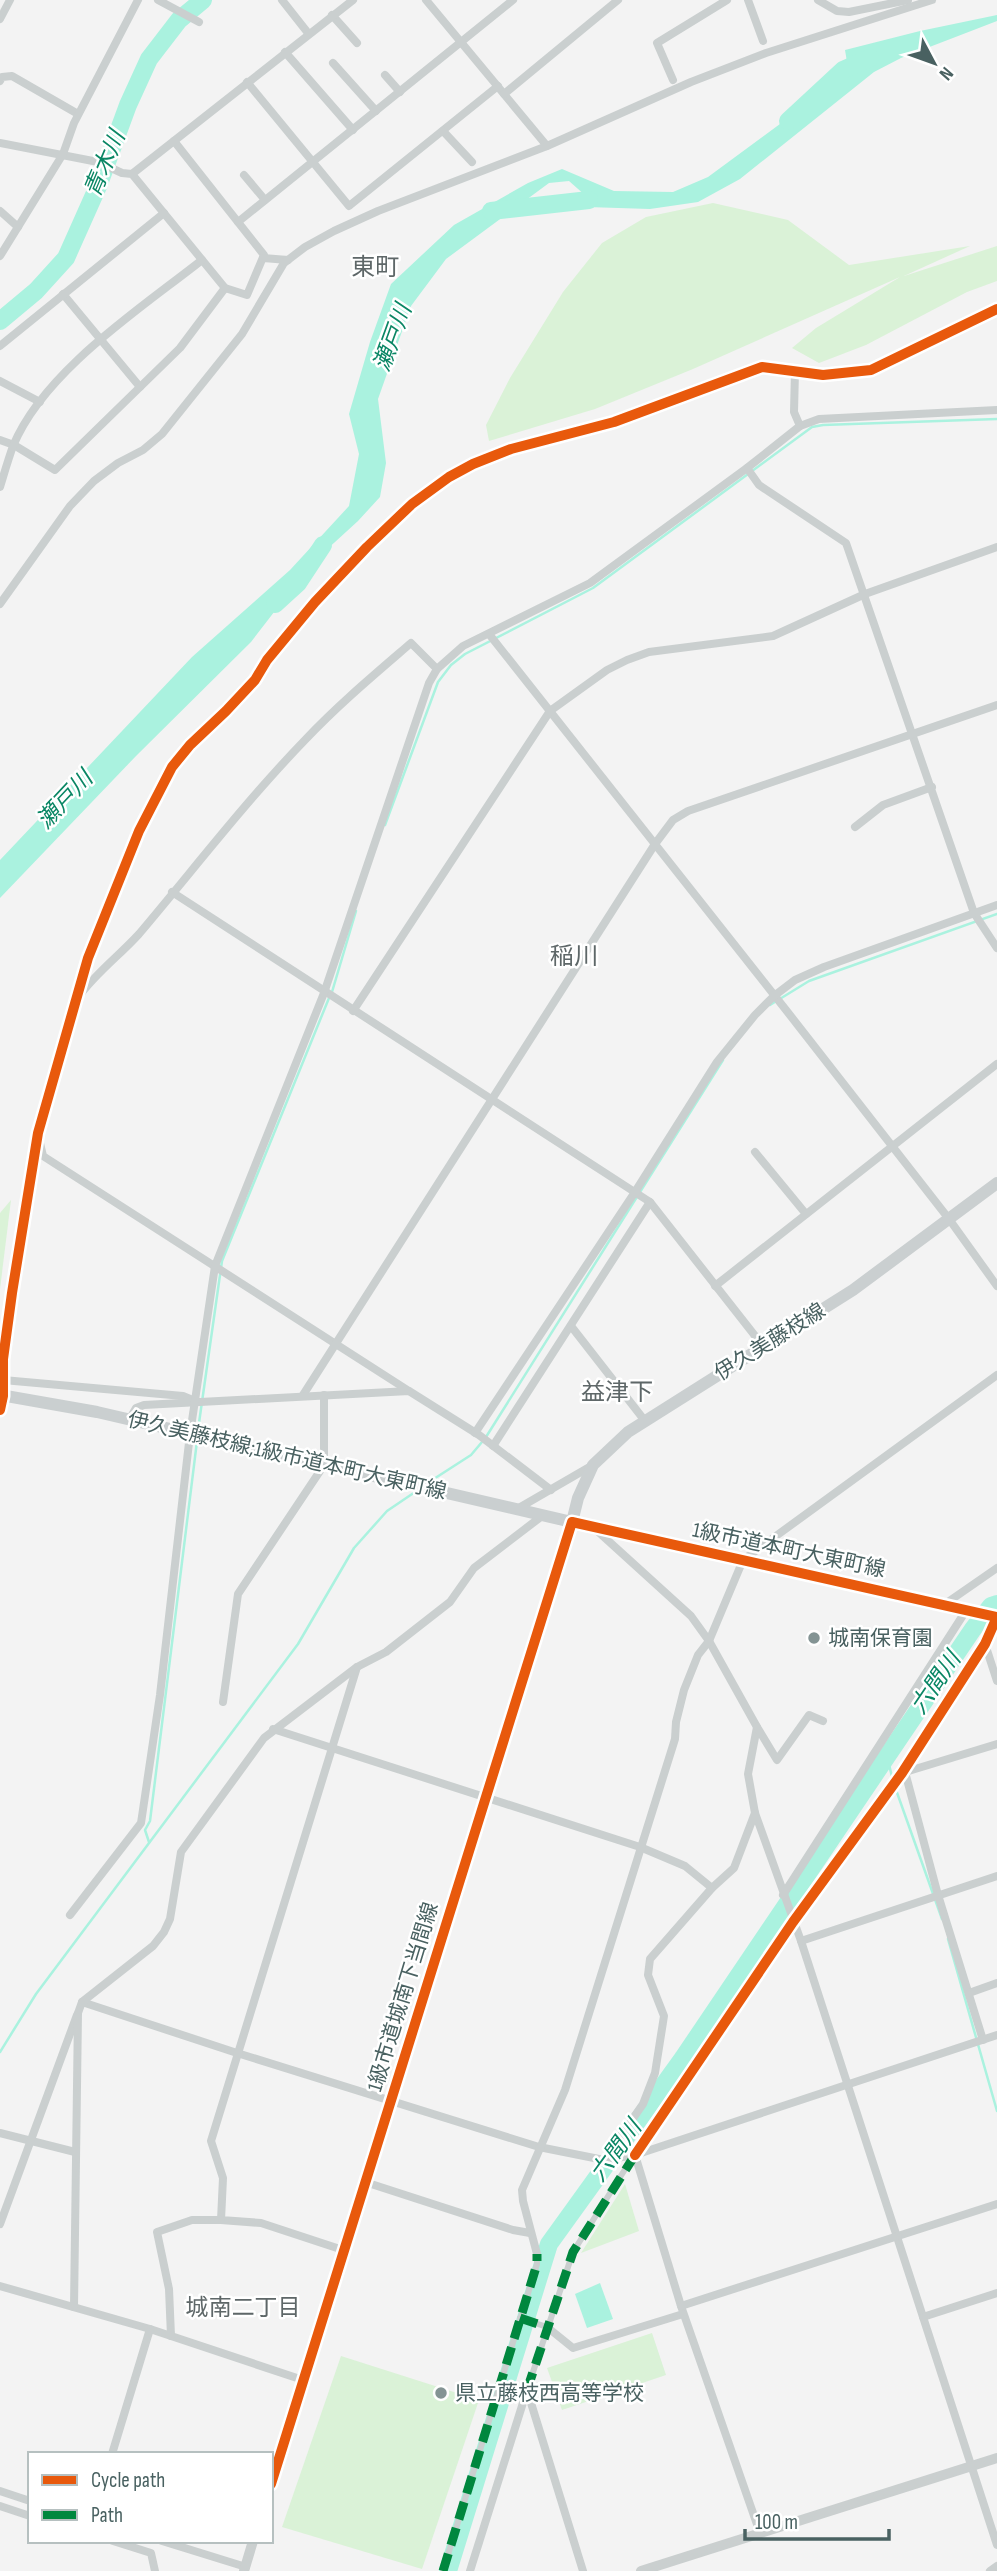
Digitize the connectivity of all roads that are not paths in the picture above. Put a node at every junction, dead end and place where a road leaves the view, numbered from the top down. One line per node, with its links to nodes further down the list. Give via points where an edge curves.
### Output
1 (10, 0): 15 (street)
2 (138, 0): 30 (street)
3 (158, 0): 16 (street)
4 (282, 0): 17 (street)
5 (352, 0): 14 (street)
6 (426, 0): 19 (street)
7 (513, 0): 19 (street)
8 (618, 0): 27 (street)
9 (727, 0): 24 (street, via 657,43)
10 (748, 0): 18 (street)
11 (818, 0): 12 (street, via 849,12)
12 (908, 0)
13 (932, 0): 35 (street, via 766,53)
14 (332, 15): 17 (street); 20 (street)
15 (0, 19)
16 (200, 22)
17 (308, 33): 21 (street)
18 (763, 41)
19 (462, 42): 27 (street); 28 (street)
20 (357, 43)
21 (285, 52): 26 (street); 31 (street)
22 (333, 63): 29 (street)
23 (385, 75): 28 (street)
24 (673, 80)
25 (0, 81): 30 (street, via 12,76)
26 (247, 82): 33 (street); 37 (street)
27 (501, 90): 32 (street); 35 (street)
28 (400, 92): 29 (street)
29 (376, 111): 31 (street)
30 (78, 114): 36 (street)
31 (353, 130): 37 (street)
32 (443, 131): 37 (street, via 349,206); 38 (street)
33 (174, 141): 39 (street); 44 (street)
34 (0, 143): 36 (street)
35 (547, 146): 49 (street, via 378,211)
36 (64, 154): 39 (street); 45 (street)
37 (313, 162): 41 (street)
38 (472, 162)
39 (132, 174): 43 (street)
40 (244, 175): 41 (street)
41 (265, 200): 44 (street)
42 (0, 211): 45 (street)
43 (164, 213): 48 (street); 51 (street)
44 (238, 222): 47 (street)
45 (18, 227): 46 (street)
46 (0, 256)
47 (263, 258): 49 (street); 50 (street, via 247,295)
48 (202, 260): 50 (street); 53 (street)
49 (288, 260): 67 (street, via 242,334 162,434 102,475 70,506)
50 (225, 288): 57 (street, via 180,348)
51 (64, 294): 53 (street); 54 (street)
52 (997, 309): 55 (street, via 871,370 823,375)
53 (102, 340): 57 (street); 58 (street, via 57,380)
54 (0, 346)
55 (795, 371): 60 (street, via 794,412); 82 (street, via 762,367 614,422 511,449 449,477 412,504 315,603 255,680 172,767 139,831 88,958)
56 (0, 381): 58 (street)
57 (140, 387): 62 (street, via 55,470)
58 (40, 402): 62 (street)
59 (997, 410): 60 (street, via 819,419)
60 (800, 426): 63 (street)
61 (0, 440): 62 (street)
62 (13, 445): 64 (street)
63 (747, 468): 66 (street, via 760,485 846,543); 68 (street, via 590,583)
64 (0, 487)
65 (997, 547): 66 (street)
66 (865, 594): 71 (street, via 773,636 649,652 607,670); 72 (street)
67 (0, 604)
68 (489, 634): 69 (street, via 463,646); 71 (street)
69 (437, 669): 76 (street, via 411,643 304,740); 80 (street)
70 (997, 705): 72 (street)
71 (550, 710): 75 (street); 83 (street)
72 (913, 734): 73 (street); 75 (street, via 688,811 673,820)
73 (932, 787): 74 (street, via 883,805); 78 (street)
74 (855, 827)
75 (655, 844): 81 (street); 85 (street)
76 (172, 892): 80 (street); 82 (street)
77 (997, 905): 78 (street)
78 (974, 913): 79 (street); 81 (street, via 824,967)
79 (997, 948)
80 (324, 993): 83 (street); 94 (street)
81 (774, 996): 87 (street); 90 (street, via 717,1062)
82 (77, 999): 86 (street)
83 (353, 1011): 85 (street)
84 (997, 1065): 87 (street)
85 (491, 1100): 90 (street); 98 (street)
86 (38, 1133): 94 (street, via 43,1156); 101 (street, via 12,1293)
87 (892, 1146): 92 (street); 93 (street)
88 (755, 1152): 92 (street)
89 (997, 1183): 93 (main road, 伊久美藤枝線)
90 (635, 1192): 91 (street); 111 (street)
91 (650, 1202): 95 (street); 97 (street)
92 (806, 1214): 95 (street)
93 (949, 1219): 96 (street); 99 (main road, 伊久美藤枝線, via 853,1290)
94 (215, 1266): 98 (street); 106 (street)
95 (715, 1286): 99 (street)
96 (997, 1286)
97 (570, 1326): 109 (street); 112 (street)
98 (337, 1343): 102 (street); 104 (street)
99 (763, 1346): 109 (main road, 伊久美藤枝線)
100 (997, 1375): 120 (street)
101 (4, 1380): 103 (street); 106 (street, via 183,1396)
102 (409, 1391): 105 (street); 111 (street)
103 (2, 1395): 107 (street); 108 (main road, 伊久美藤枝線;1級市道本町大東町線)
104 (303, 1395): 105 (street); 106 (street)
105 (324, 1395): 113 (street)
106 (197, 1402): 108 (street, via 144,1405 135,1408); 110 (street)
107 (0, 1410)
108 (129, 1420): 110 (main road, 伊久美藤枝線;1級市道本町大東町線)
109 (645, 1421): 114 (main road, 伊久美藤枝線)
110 (190, 1434): 113 (main road, 伊久美藤枝線;1級市道本町大東町線); 143 (street, via 141,1824)
111 (477, 1434): 112 (street)
112 (493, 1446): 115 (street)
113 (324, 1465): 116 (main road, 伊久美藤枝線;1級市道本町大東町線); 129 (street, via 238,1594)
114 (593, 1465): 115 (street); 118 (main road, 伊久美藤枝線)
115 (551, 1490): 116 (street)
116 (517, 1509): 117 (main road, 伊久美藤枝線;1級市道本町大東町線)
117 (542, 1516): 118 (main road, 伊久美藤枝線;1級市道本町大東町線); 127 (street, via 474,1568 450,1602 386,1652)
118 (572, 1522): 119 (street, 1級市道本町大東町線); 136 (street, 1級市道城南下当間線)
119 (592, 1527): 120 (street, 1級市道本町大東町線); 125 (street, via 691,1616)
120 (743, 1560): 122 (street, 1級市道本町大東町線); 125 (street)
121 (997, 1569): 122 (street)
122 (945, 1604): 123 (street, 1級市道本町大東町線)
123 (967, 1609): 124 (street, 1級市道本町大東町線); 141 (street)
124 (997, 1617): 126 (street)
125 (709, 1641): 131 (street); 138 (street, via 684,1690 675,1740)
126 (985, 1644): 128 (street); 135 (street)
127 (357, 1667): 132 (street); 134 (street)
128 (997, 1681)
129 (223, 1702)
130 (823, 1721): 131 (street, via 809,1715 777,1760)
131 (757, 1727): 137 (street, via 748,1774)
132 (274, 1729): 134 (street); 148 (street, via 181,1852 164,1932 137,1960)
133 (997, 1744): 135 (street)
134 (331, 1749): 136 (street); 152 (street)
135 (904, 1773): 142 (street); 144 (street)
136 (485, 1798): 138 (street); 154 (street, 1級市道城南下当間線)
137 (755, 1813): 140 (street, via 734,1868); 141 (street)
138 (640, 1847): 140 (street, via 685,1866); 157 (street, via 565,2090)
139 (997, 1876): 142 (street)
140 (712, 1888): 160 (street, via 650,1959 648,1975 664,2015 655,2073 643,2104)
141 (783, 1895): 144 (street)
142 (938, 1895): 145 (street); 147 (street)
143 (70, 1915)
144 (793, 1922): 145 (street); 159 (street)
145 (801, 1941): 153 (street)
146 (997, 1983): 147 (street)
147 (969, 1993): 151 (street)
148 (82, 2002): 149 (street); 152 (street)
149 (78, 2012): 156 (street); 158 (street)
150 (997, 2035): 151 (street)
151 (984, 2040): 153 (street)
152 (237, 2053): 154 (street); 163 (street, via 211,2141 223,2178)
153 (847, 2085): 159 (street); 166 (street)
154 (391, 2100): 157 (street); 161 (street, 1級市道城南下当間線)
155 (0, 2133): 156 (street)
156 (30, 2141): 158 (street); 164 (street)
157 (539, 2147): 160 (street); 165 (street, via 522,2190)
158 (75, 2152): 171 (street)
159 (635, 2155): 160 (street); 172 (street); 175 (street, via 573,2252)
160 (604, 2160)
161 (365, 2182): 165 (street); 167 (street, 1級市道城南下当間線)
162 (997, 2204): 166 (street)
163 (221, 2220): 167 (street, via 261,2223); 177 (street, via 192,2220 157,2232 169,2289)
164 (0, 2224)
165 (530, 2233): 168 (street)
166 (896, 2237): 172 (street); 173 (street)
167 (343, 2250): 178 (street, 1級市道城南下当間線)
168 (537, 2254): 174 (street)
169 (0, 2286): 171 (street)
170 (997, 2293): 173 (street)
171 (74, 2307): 176 (street)
172 (682, 2310): 175 (street, via 573,2348); 188 (street)
173 (923, 2317): 182 (street)
174 (520, 2318): 175 (street); 197 (street)
175 (547, 2328): 179 (street)
176 (150, 2329): 177 (street); 180 (street)
177 (171, 2336): 178 (street)
178 (303, 2380): 183 (street, 1級市道城南下当間線)
179 (527, 2390): 198 (street); 199 (street)
180 (113, 2452)
181 (997, 2458): 182 (street)
182 (972, 2465): 188 (street); 192 (street)
183 (273, 2478)
184 (0, 2491): 185 (street)
185 (28, 2500)
186 (0, 2507): 187 (street)
187 (28, 2515)
188 (760, 2533): 200 (street)
189 (119, 2543): 195 (street, via 151,2553)
190 (168, 2543): 194 (street)
191 (253, 2543): 194 (street)
192 (997, 2545)
193 (997, 2566): 201 (street)
194 (245, 2569): 196 (street)
195 (155, 2571)
196 (258, 2571)
197 (443, 2571)
198 (470, 2571)
199 (583, 2571)
200 (641, 2571)
201 (990, 2571)

